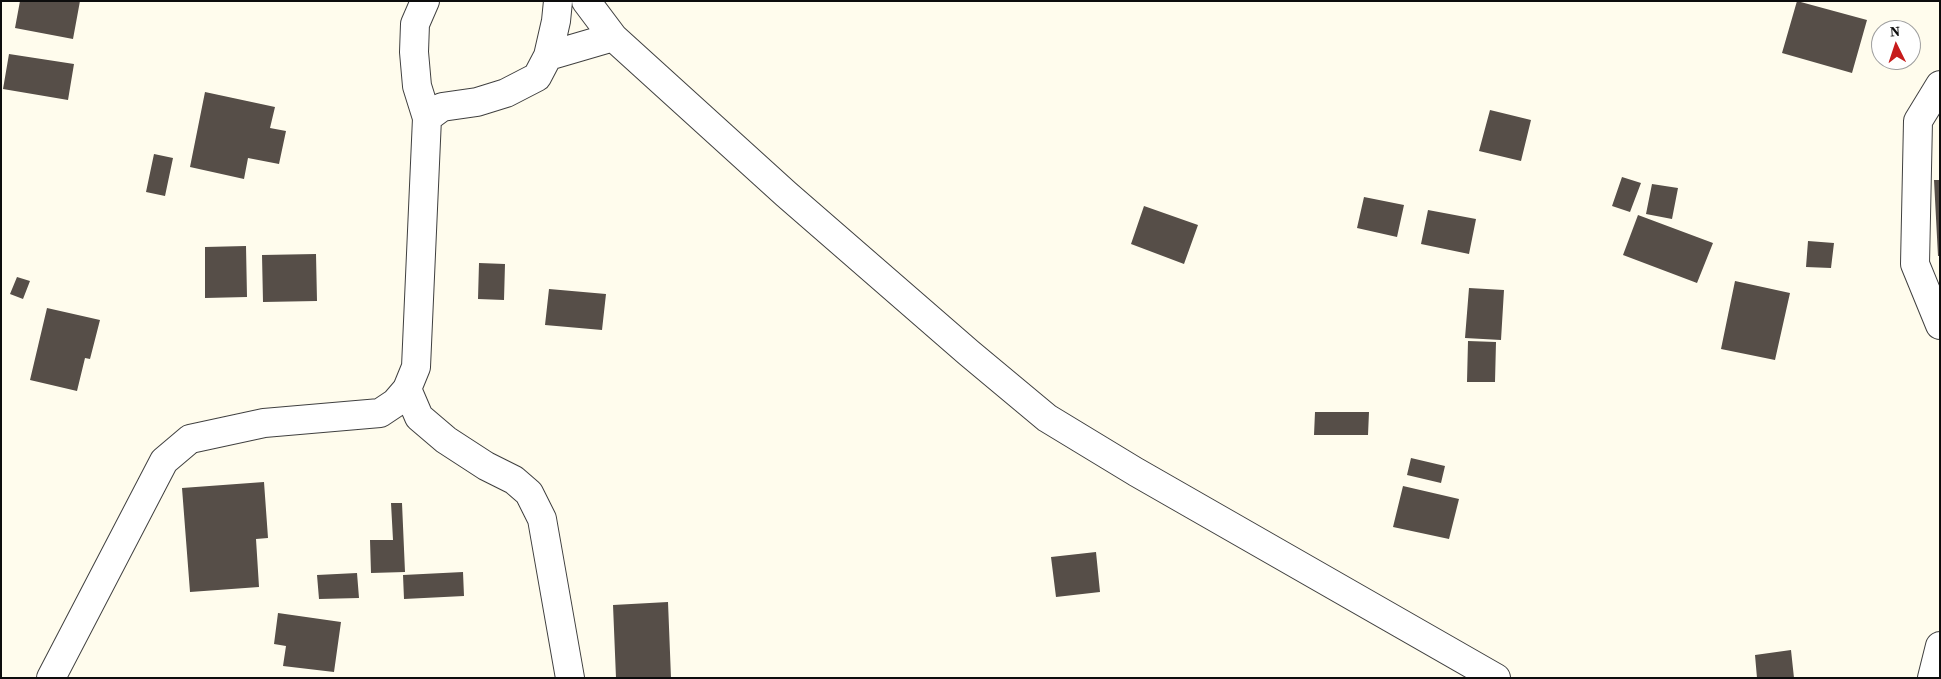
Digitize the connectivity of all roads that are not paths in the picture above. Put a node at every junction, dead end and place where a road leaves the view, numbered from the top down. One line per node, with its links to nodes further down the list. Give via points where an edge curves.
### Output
1 (425, 1): 7 (street, via 416,24 414,52 416,86)
2 (558, 1): 5 (street)
3 (586, 1): 4 (street)
4 (614, 37): 5 (street); 15 (street, via 793,200 1047,418)
5 (548, 56): 7 (street, via 538,77 506,93 442,108)
6 (1940, 84): 8 (street, via 1918,120 1915,264)
7 (427, 118): 9 (street, via 416,367)
8 (1940, 325)
9 (407, 388): 10 (street, via 395,403); 11 (street)
10 (380, 413): 11 (street); 13 (street, via 264,423 190,439 164,461)
11 (419, 417): 14 (street, via 446,440 514,480 529,493 542,519)
12 (1940, 646): 16 (street)
13 (51, 678)
14 (570, 678)
15 (1496, 678)
16 (1932, 678)

